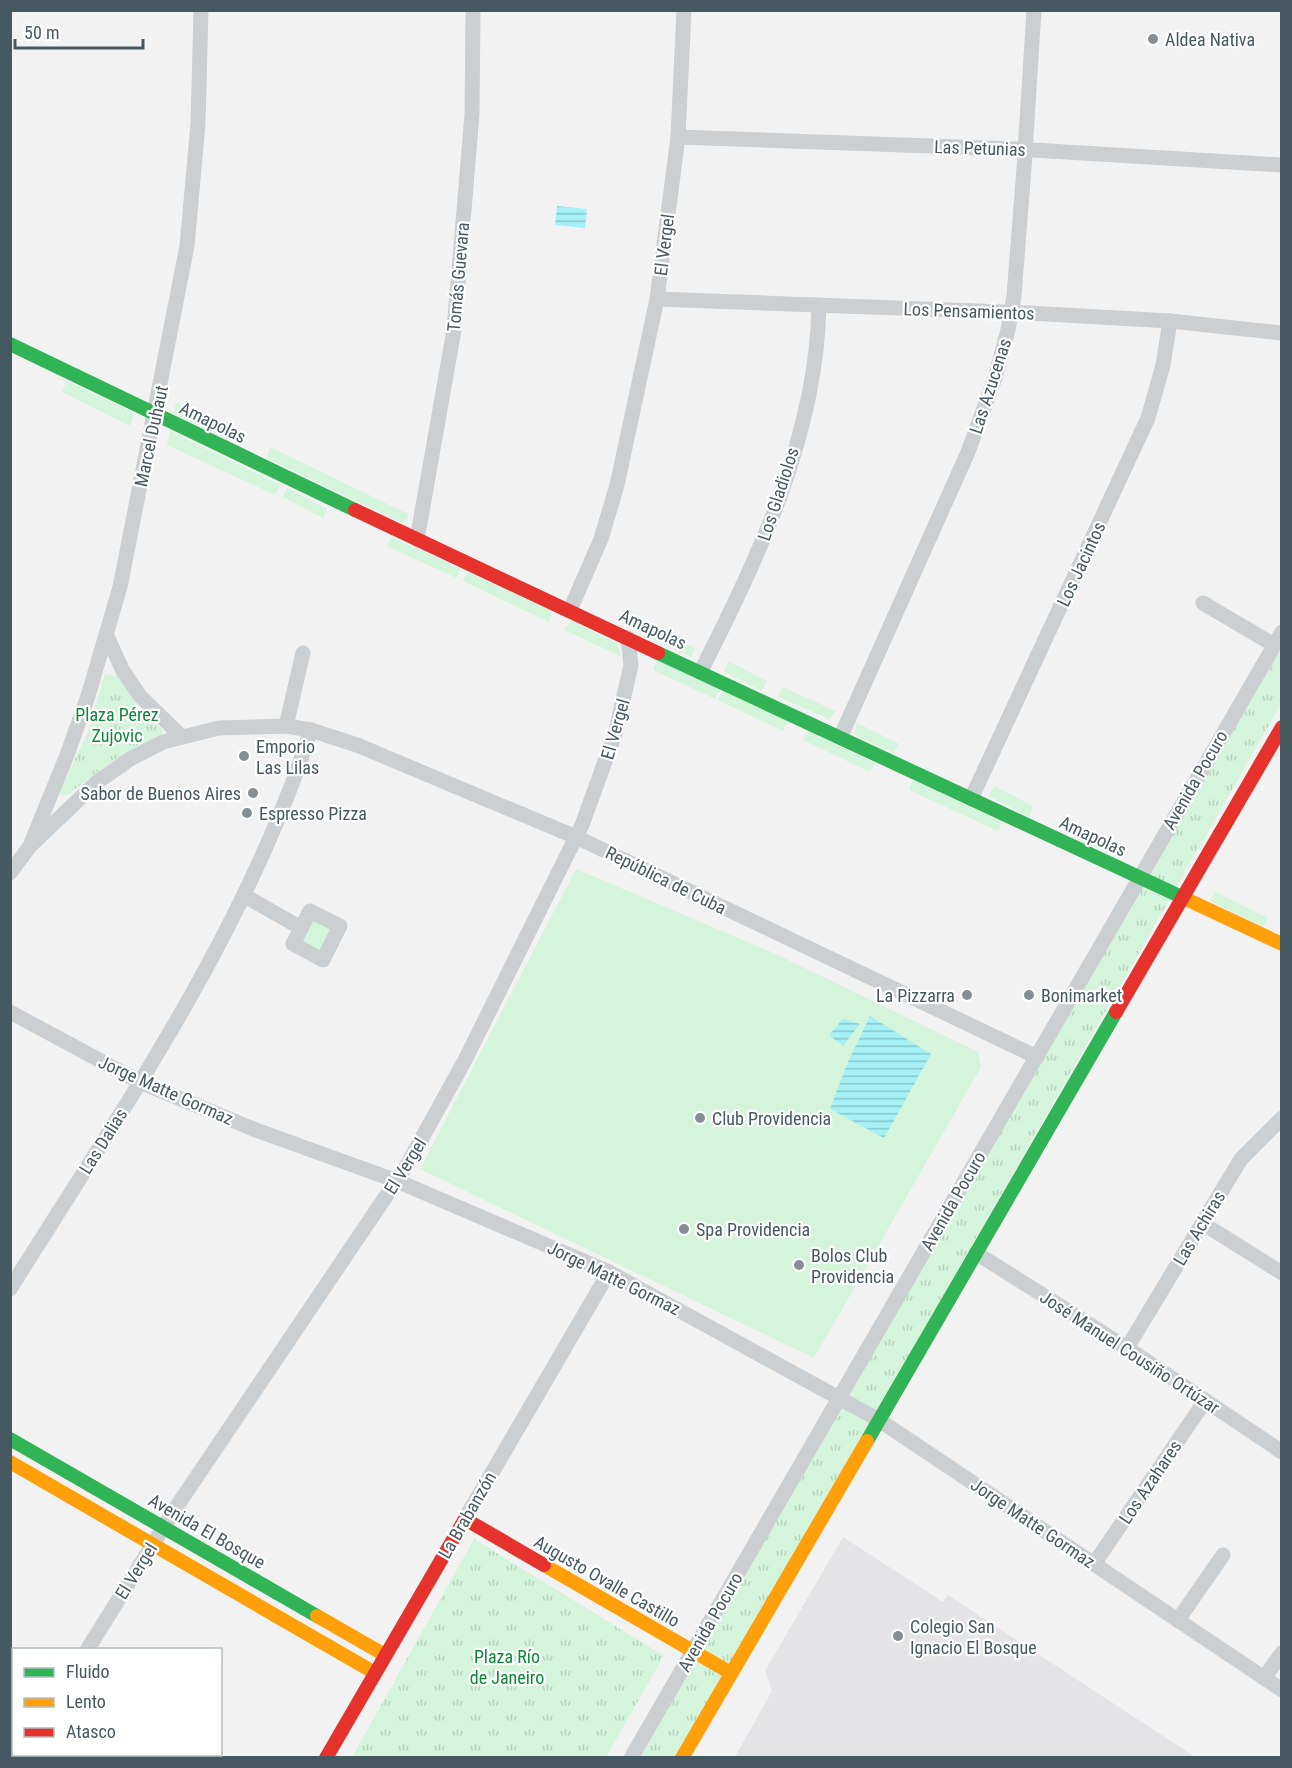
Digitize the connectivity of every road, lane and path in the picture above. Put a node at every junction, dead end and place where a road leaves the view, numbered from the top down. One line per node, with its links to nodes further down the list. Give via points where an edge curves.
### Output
1 (201, 10): 14 (street, Marcel Duhaut, via 198,124 187,246)
2 (473, 10): 15 (street, Tomás Guevara, via 472,114 454,330)
3 (684, 10): 5 (street, El Vergel)
4 (1034, 10): 6 (street, Las Azucenas)
5 (678, 137): 6 (street, Las Petunias); 8 (street, El Vergel)
6 (1025, 150): 7 (street, Las Petunias); 10 (street, Las Azucenas)
7 (1281, 165)
8 (657, 299): 9 (street, Los Pensamientos); 17 (street, El Vergel, via 617,485 601,539)
9 (819, 306): 10 (street, Los Pensamientos); 22 (street, Los Gladiolos, via 814,375 779,500 758,555)
10 (1012, 313): 11 (street, Los Pensamientos); 27 (street, Las Azucenas, via 996,378 968,452)
11 (1170, 321): 12 (street, Los Pensamientos); 28 (street, Los Jacintos, via 1148,418)
12 (1281, 333)
13 (10, 344): 14 (street, Amapolas)
14 (155, 414): 15 (street, Amapolas); 18 (street, Marcel Duhaut)
15 (417, 540): 17 (street, Amapolas)
16 (1203, 603): 20 (street, Avenida Pocuro)
17 (570, 610): 19 (street, Amapolas)
18 (107, 636): 26 (street, via 140,696); 30 (street, Marcel Duhaut, via 73,739)
19 (628, 639): 22 (street, Amapolas); 29 (street, El Vergel, via 631,665 616,731)
20 (1278, 639): 33 (street, Avenida Pocuro)
21 (303, 653): 23 (street)
22 (701, 671): 27 (street, Amapolas)
23 (286, 726): 25 (street, República de Cuba); 26 (street, República de Cuba, via 219,728)
24 (1281, 727): 35 (street)
25 (311, 730): 29 (street, República de Cuba, via 357,745); 34 (street, Las Dalias, via 265,854)
26 (181, 736): 30 (street, Marcel Duhaut, via 130,759 96,783)
27 (841, 736): 28 (street, Amapolas)
28 (971, 799): 33 (street, Amapolas)
29 (576, 837): 39 (street, República de Cuba); 42 (street, El Vergel, via 464,1062)
30 (30, 846): 31 (street, Marcel Duhaut)
31 (15, 861): 32 (street, Marcel Duhaut)
32 (10, 873)
33 (1139, 877): 35 (street, Amapolas); 39 (street, Avenida Pocuro)
34 (245, 896): 36 (street); 40 (street, Las Dalias)
35 (1183, 898): 37 (street, Amapolas); 44 (street)
36 (301, 928)
37 (1281, 944)
38 (10, 1012): 40 (street, Jorge Matte Gormaz)
39 (1037, 1058): 49 (street, Avenida Pocuro)
40 (140, 1082): 42 (street, Jorge Matte Gormaz, via 256,1130); 47 (street, Las Dalias)
41 (1280, 1122): 43 (street, Las Achiras, via 1241,1159)
42 (397, 1181): 45 (street, Jorge Matte Gormaz); 56 (street, El Vergel)
43 (1202, 1223): 46 (street); 48 (street, Las Achiras)
44 (976, 1253): 48 (street, José Manuel Cousiño Ortúzar); 51 (street)
45 (609, 1272): 49 (street, Jorge Matte Gormaz); 55 (street, La Brabanzón)
46 (1281, 1273)
47 (10, 1289)
48 (1127, 1348): 50 (street, José Manuel Cousiño Ortúzar)
49 (841, 1397): 51 (street, Jorge Matte Gormaz); 62 (street, Avenida Pocuro)
50 (1206, 1401): 53 (street, José Manuel Cousiño Ortúzar); 59 (street, Los Azahares)
51 (879, 1420): 59 (street, Jorge Matte Gormaz); 66 (street)
52 (10, 1439): 56 (street, Avenida El Bosque)
53 (1281, 1452)
54 (10, 1462): 57 (street)
55 (465, 1519): 62 (street, Augusto Ovalle Castillo); 64 (street, La Brabanzón)
56 (164, 1527): 57 (street, El Vergel); 64 (street, Avenida El Bosque)
57 (152, 1545): 61 (street, El Vergel); 65 (street)
58 (1223, 1556): 60 (street)
59 (1094, 1564): 60 (street, Jorge Matte Gormaz)
60 (1178, 1620): 67 (street, Jorge Matte Gormaz)
61 (88, 1648)
62 (693, 1651): 66 (street, Augusto Ovalle Castillo); 70 (street, Avenida Pocuro)
63 (1281, 1653): 67 (street)
64 (386, 1655): 65 (street, La Brabanzón)
65 (375, 1673): 69 (street, La Brabanzón)
66 (731, 1673): 71 (street)
67 (1264, 1678): 68 (street, Jorge Matte Gormaz)
68 (1281, 1690)
69 (326, 1758)
70 (632, 1758)
71 (682, 1758)

